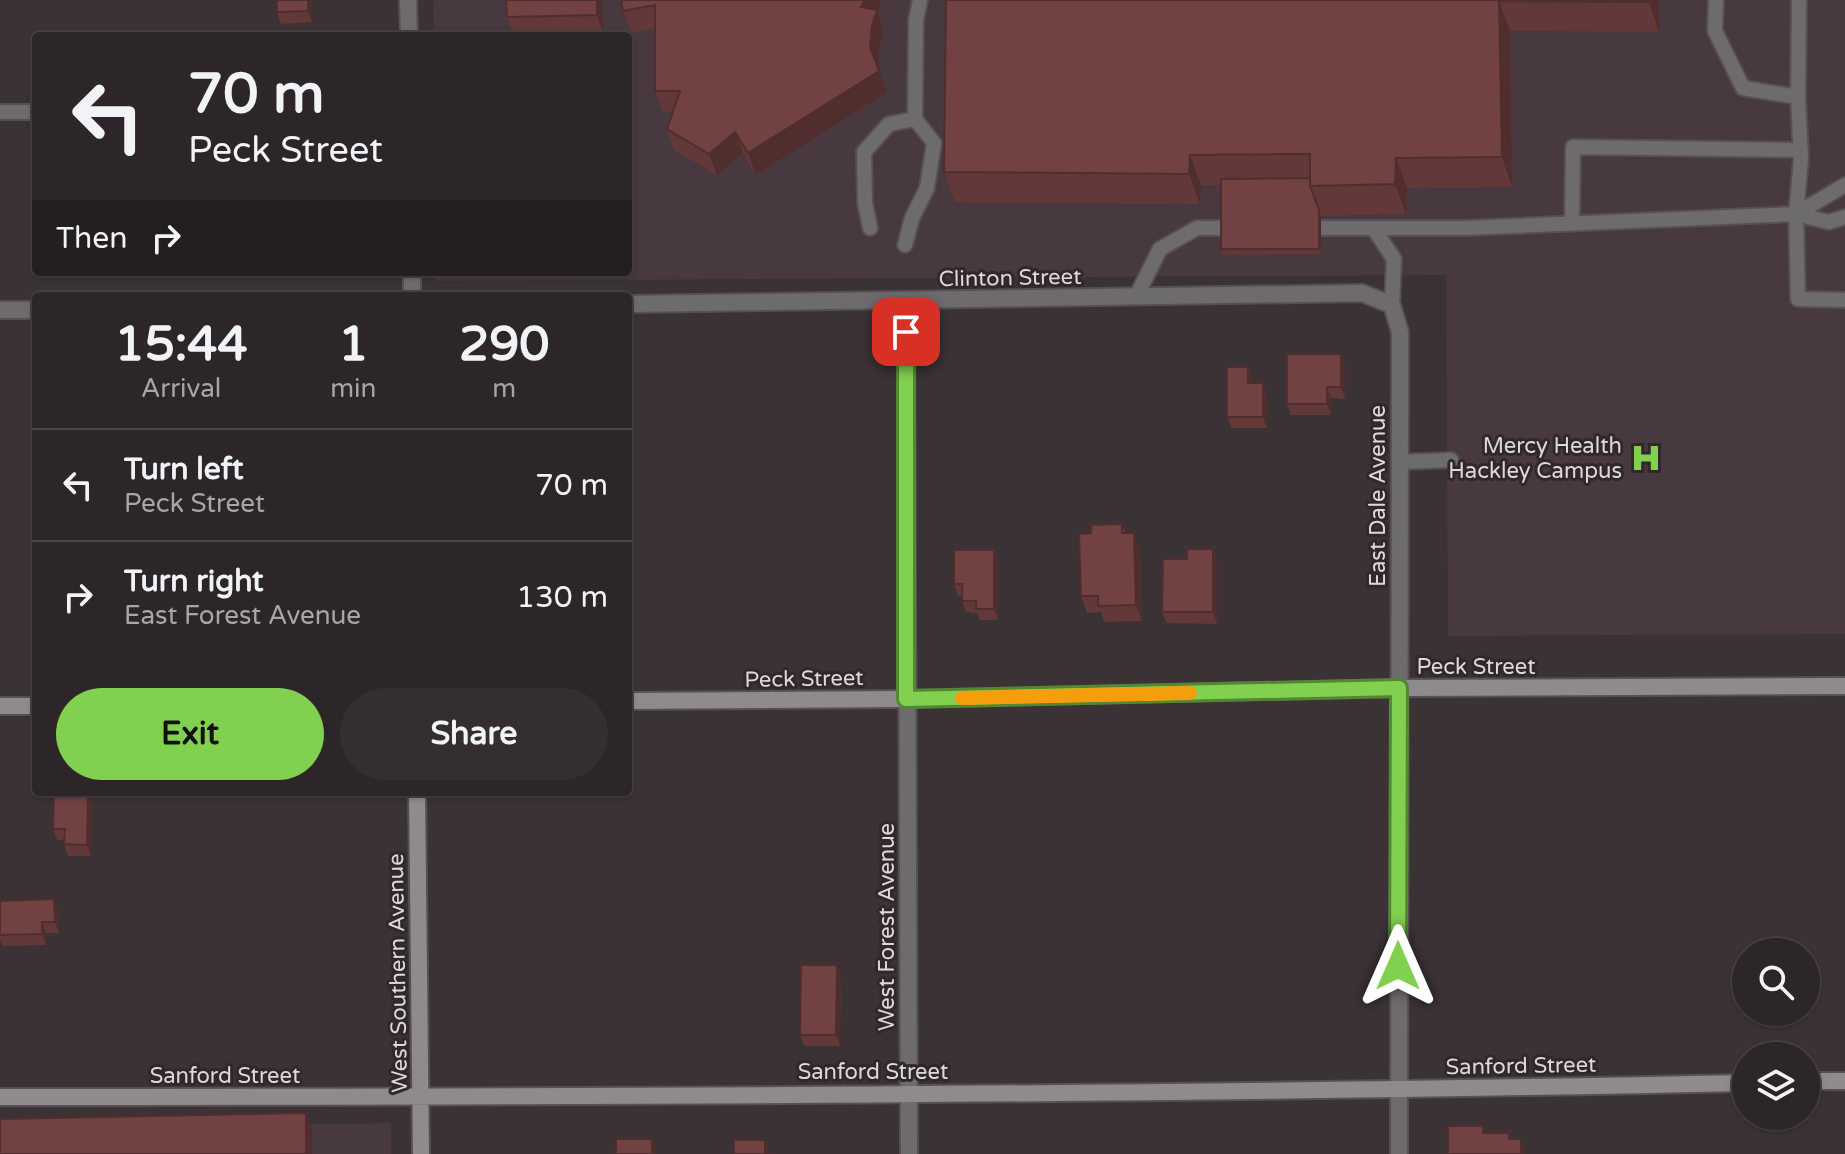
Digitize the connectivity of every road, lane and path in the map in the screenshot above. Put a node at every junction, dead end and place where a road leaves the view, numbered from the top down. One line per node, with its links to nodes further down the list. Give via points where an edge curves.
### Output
1 (408, 0): 5 (street)
2 (920, 0): 9 (lane)
3 (1716, 0): 6 (lane, via 1715,31 1743,88)
4 (1799, 0): 6 (lane)
5 (409, 32)
6 (1798, 97): 10 (lane)
7 (0, 112): 8 (lane)
8 (32, 112)
9 (915, 119): 15 (lane, via 889,124 864,152); 19 (lane, via 934,143 927,188)
10 (1801, 150): 12 (lane); 14 (lane, via 1573,147)
11 (1845, 185): 12 (lane)
12 (1796, 214): 13 (lane, via 1829,222); 14 (lane); 21 (lane, via 1798,299)
13 (1845, 217)
14 (1572, 222): 18 (lane)
15 (870, 228)
16 (1258, 228): 20 (lane, via 1197,228 1160,249)
17 (1288, 228): 18 (lane)
18 (1374, 229): 24 (lane, via 1394,259)
19 (905, 245)
20 (1136, 297): 22 (street, Clinton Street); 24 (street, Clinton Street, via 1362,293)
21 (1845, 300)
22 (906, 301): 23 (street, Clinton Street); 31 (street, West Forest Avenue)
23 (632, 304)
24 (1392, 305): 28 (street, East Dale Avenue, via 1400,332)
25 (0, 310): 26 (street)
26 (32, 310)
27 (1451, 460): 28 (lane)
28 (1399, 462): 30 (street, East Dale Avenue)
29 (1845, 686): 30 (street, Peck Street)
30 (1399, 688): 31 (street, Peck Street); 39 (street, East Dale Avenue)
31 (906, 699): 32 (street, Peck Street); 40 (street, West Forest Avenue)
32 (632, 701)
33 (0, 706): 34 (street)
34 (32, 706)
35 (417, 796): 42 (street, West Southern Avenue)
36 (1820, 1081): 37 (street)
37 (1845, 1081)
38 (1732, 1083): 39 (street, Sanford Street)
39 (1398, 1090): 40 (street, Sanford Street); 45 (street, East Dale Avenue)
40 (909, 1093): 42 (street, Sanford Street); 44 (street, West Forest Avenue)
41 (0, 1097): 42 (street, Sanford Street)
42 (420, 1097): 43 (street, West Southern Avenue)
43 (421, 1154)
44 (909, 1154)
45 (1399, 1154)

